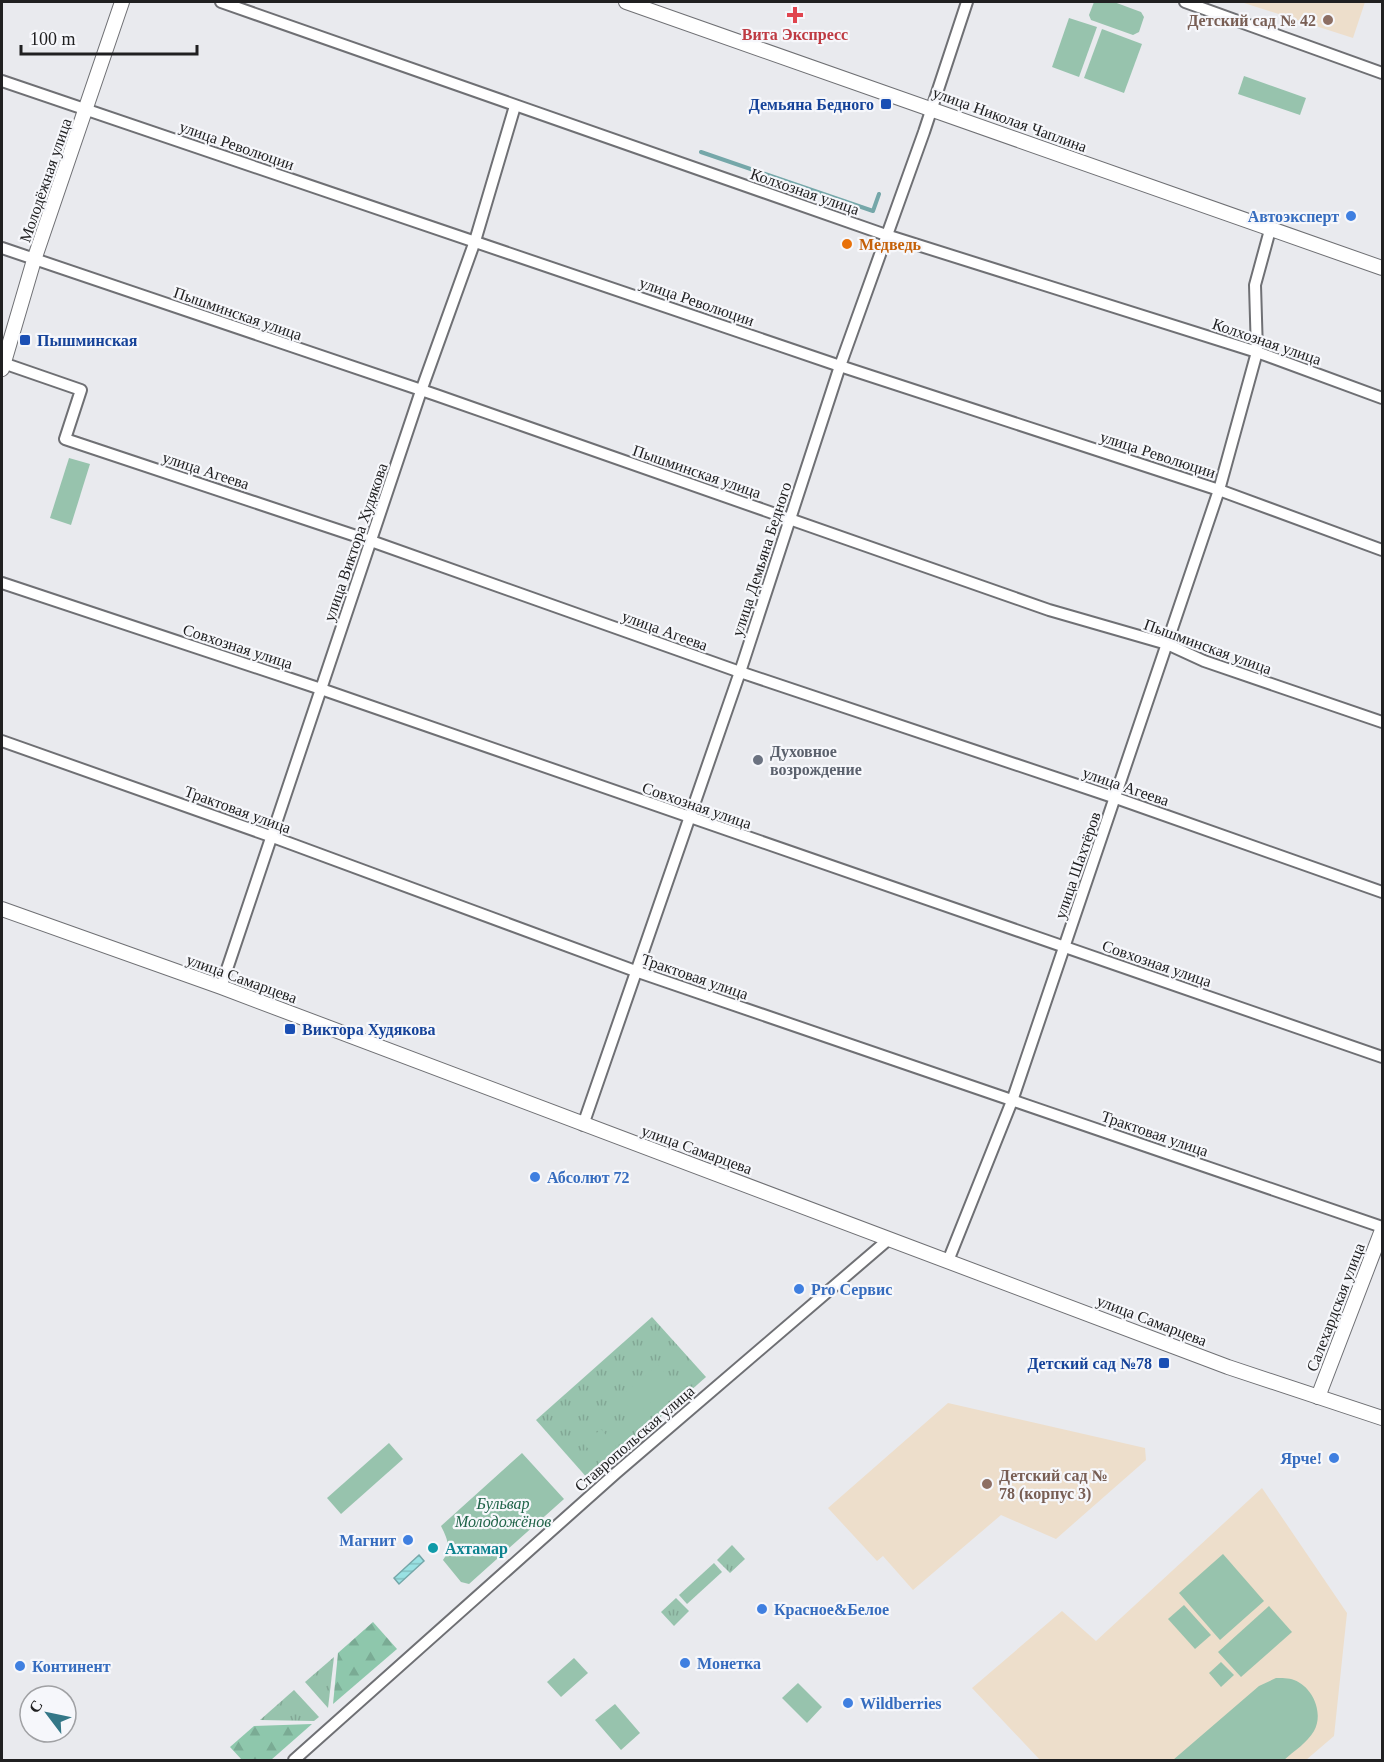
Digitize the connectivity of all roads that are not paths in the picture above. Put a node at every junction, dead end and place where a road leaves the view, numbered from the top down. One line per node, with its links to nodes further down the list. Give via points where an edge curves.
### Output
1 (122, 2): 10 (street, Молодёжная улица)
2 (221, 2): 8 (street, Колхозная улица)
3 (626, 2): 9 (street, улица Николая Чаплина)
4 (967, 2): 9 (street, улица Демьяна Бедного)
5 (1185, 2): 6 (street)
6 (1383, 73)
7 (2, 81): 10 (street, улица Революции)
8 (515, 106): 12 (street, Колхозная улица); 13 (street, улица Виктора Худякова)
9 (932, 109): 11 (street, улица Николая Чаплина); 12 (street, улица Демьяна Бедного)
10 (86, 110): 13 (street, улица Революции); 15 (street, Молодёжная улица)
11 (1270, 230): 16 (street, улица Николая Чаплина); 17 (street, улица Шахтёров, via 1255,285)
12 (886, 235): 17 (street, Колхозная улица); 19 (street, улица Демьяна Бедного)
13 (475, 241): 19 (street, улица Революции); 20 (street, улица Виктора Худякова)
14 (2, 248): 15 (street, Пышминская улица)
15 (34, 260): 18 (street, Молодёжная улица); 20 (street, Пышминская улица)
16 (1383, 268)
17 (1257, 352): 21 (street, Колхозная улица); 22 (street, улица Шахтёров)
18 (2, 366): 24 (street, улица Агеева, via 81,390 65,439)
19 (840, 366): 22 (street, улица Революции); 23 (street, улица Демьяна Бедного)
20 (421, 391): 23 (street, Пышминская улица); 24 (street, улица Виктора Худякова)
21 (1383, 398)
22 (1219, 490): 25 (street, улица Революции); 27 (street, улица Шахтёров)
23 (789, 519): 27 (street, Пышминская улица, via 1048,610); 28 (street, улица Демьяна Бедного)
24 (371, 541): 28 (street, улица Агеева); 29 (street, улица Виктора Худякова)
25 (1383, 550)
26 (2, 583): 29 (street, Совхозная улица)
27 (1167, 644): 30 (street, Пышминская улица, via 1204,661); 32 (street, улица Шахтёров)
28 (740, 672): 32 (street, улица Агеева); 33 (street, улица Демьяна Бедного)
29 (321, 689): 33 (street, Совхозная улица); 34 (street, улица Виктора Худякова)
30 (1383, 722)
31 (2, 741): 34 (street, Трактовая улица)
32 (1116, 798): 35 (street, улица Агеева); 37 (street, улица Шахтёров)
33 (690, 819): 37 (street, Совхозная улица); 38 (street, улица Демьяна Бедного)
34 (270, 836): 38 (street, Трактовая улица); 39 (street, улица Виктора Худякова)
35 (1383, 892)
36 (2, 909): 39 (street, улица Самарцева)
37 (1065, 946): 40 (street, Совхозная улица); 41 (street, улица Шахтёров)
38 (638, 972): 41 (street, Трактовая улица); 42 (street, улица Демьяна Бедного)
39 (221, 987): 42 (street, улица Самарцева)
40 (1383, 1057)
41 (1012, 1101): 43 (street, Трактовая улица); 45 (street, улица Шахтёров)
42 (583, 1125): 44 (street, улица Самарцева)
43 (1383, 1228): 46 (street, Салехардская улица)
44 (889, 1239): 45 (street, улица Самарцева); 48 (street, Ставропольская улица, via 616,1473)
45 (948, 1261): 46 (street, улица Самарцева)
46 (1318, 1397): 47 (street, улица Самарцева)
47 (1383, 1418)
48 (294, 1761)

